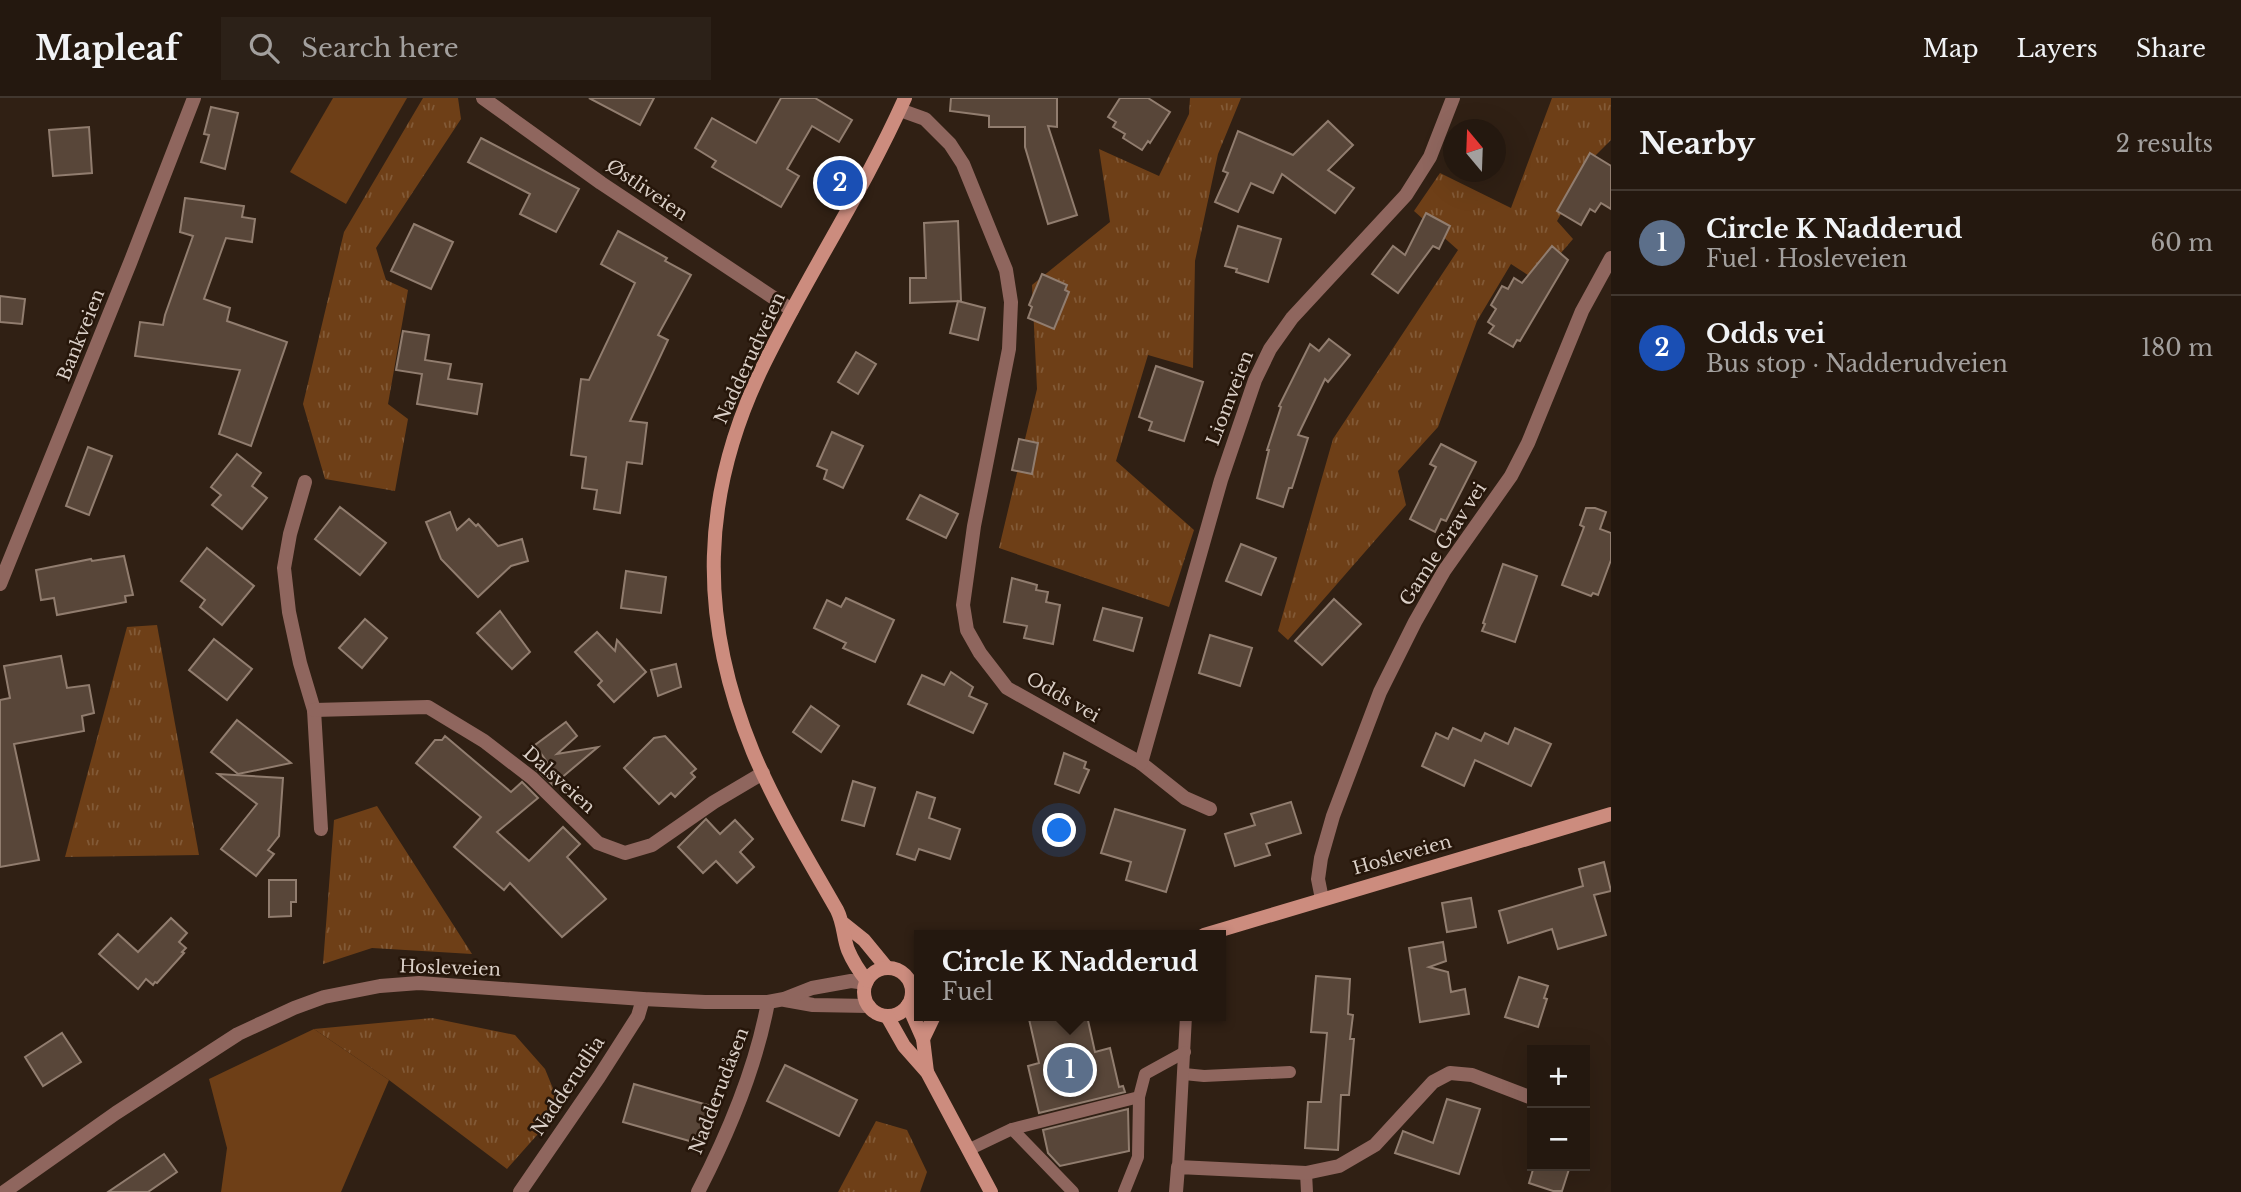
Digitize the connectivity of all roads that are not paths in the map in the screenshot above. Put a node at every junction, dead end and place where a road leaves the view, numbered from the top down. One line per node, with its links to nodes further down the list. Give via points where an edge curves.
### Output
1 (194, 98): 8 (street, Bankveien)
2 (483, 98): 6 (street, Østliveien, via 601,184)
3 (1453, 98): 10 (street, Liomveien, via 1430,157 1406,195 1292,318 1255,380 1221,480)
4 (903, 104): 6 (main road, Nadderudveien); 10 (street, Odds vei, via 925,119 963,164 1006,270 1011,302 1009,349 963,605 967,630 1007,688)
5 (1611, 258): 15 (street, Gamle Grav vei, via 1582,312 1511,476 1444,571 1380,692 1321,858 1318,879)
6 (792, 310): 11 (main road, Nadderudveien, via 741,413 716,523 713,574 718,633 727,678)
7 (305, 482): 9 (street, via 284,568 289,612)
8 (0, 584)
9 (314, 710): 11 (street, Dalsveien, via 428,707 532,778 598,843 625,853 652,845); 14 (street)
10 (1141, 763): 12 (street, Odds vei, via 1185,798)
11 (763, 773): 16 (main road, Nadderudveien)
12 (1210, 809)
13 (1611, 814): 15 (main road, Hosleveien)
14 (321, 829)
15 (1322, 899): 17 (main road, Hosleveien)
16 (844, 924): 18 (main road, Nadderudveien); 20 (main road, Nadderudveien, via 847,947)
17 (1220, 930)
18 (887, 968): 19 (main road); 20 (main road)
19 (913, 977): 24 (main road)
20 (866, 982): 22 (street, Hosleveien, via 812,988); 25 (main road, via 864,995)
21 (643, 999): 23 (street, Hosleveien); 41 (street, Hosleveien, via 419,983 324,997 238,1034); 42 (street, Nadderudlia, via 638,1016)
22 (784, 999): 23 (street, Hosleveien); 25 (street, Hosleveien, via 813,1005)
23 (768, 1002): 43 (street, Nadderudåsen, via 748,1076)
24 (912, 1003): 26 (main road)
25 (869, 1006): 26 (main road)
26 (887, 1016): 32 (main road, via 904,1046)
27 (918, 1021): 30 (main road)
28 (932, 1021): 30 (main road)
29 (1186, 1021): 31 (lane)
30 (923, 1039): 32 (main road)
31 (1185, 1052): 34 (lane); 36 (lane, via 1145,1073)
32 (927, 1072): 38 (main road)
33 (1290, 1072): 34 (lane)
34 (1184, 1074): 39 (lane)
35 (1527, 1096): 40 (street, via 1472,1075 1450,1073 1433,1082 1375,1145 1339,1166)
36 (1139, 1097): 37 (lane); 46 (lane, via 1138,1157)
37 (1012, 1129): 38 (lane); 45 (lane)
38 (968, 1150): 44 (main road)
39 (1178, 1167): 40 (street); 47 (street)
40 (1306, 1173): 48 (lane)
41 (4, 1192)
42 (520, 1192)
43 (698, 1192)
44 (991, 1192)
45 (1073, 1192)
46 (1124, 1192)
47 (1176, 1192)
48 (1307, 1192)

